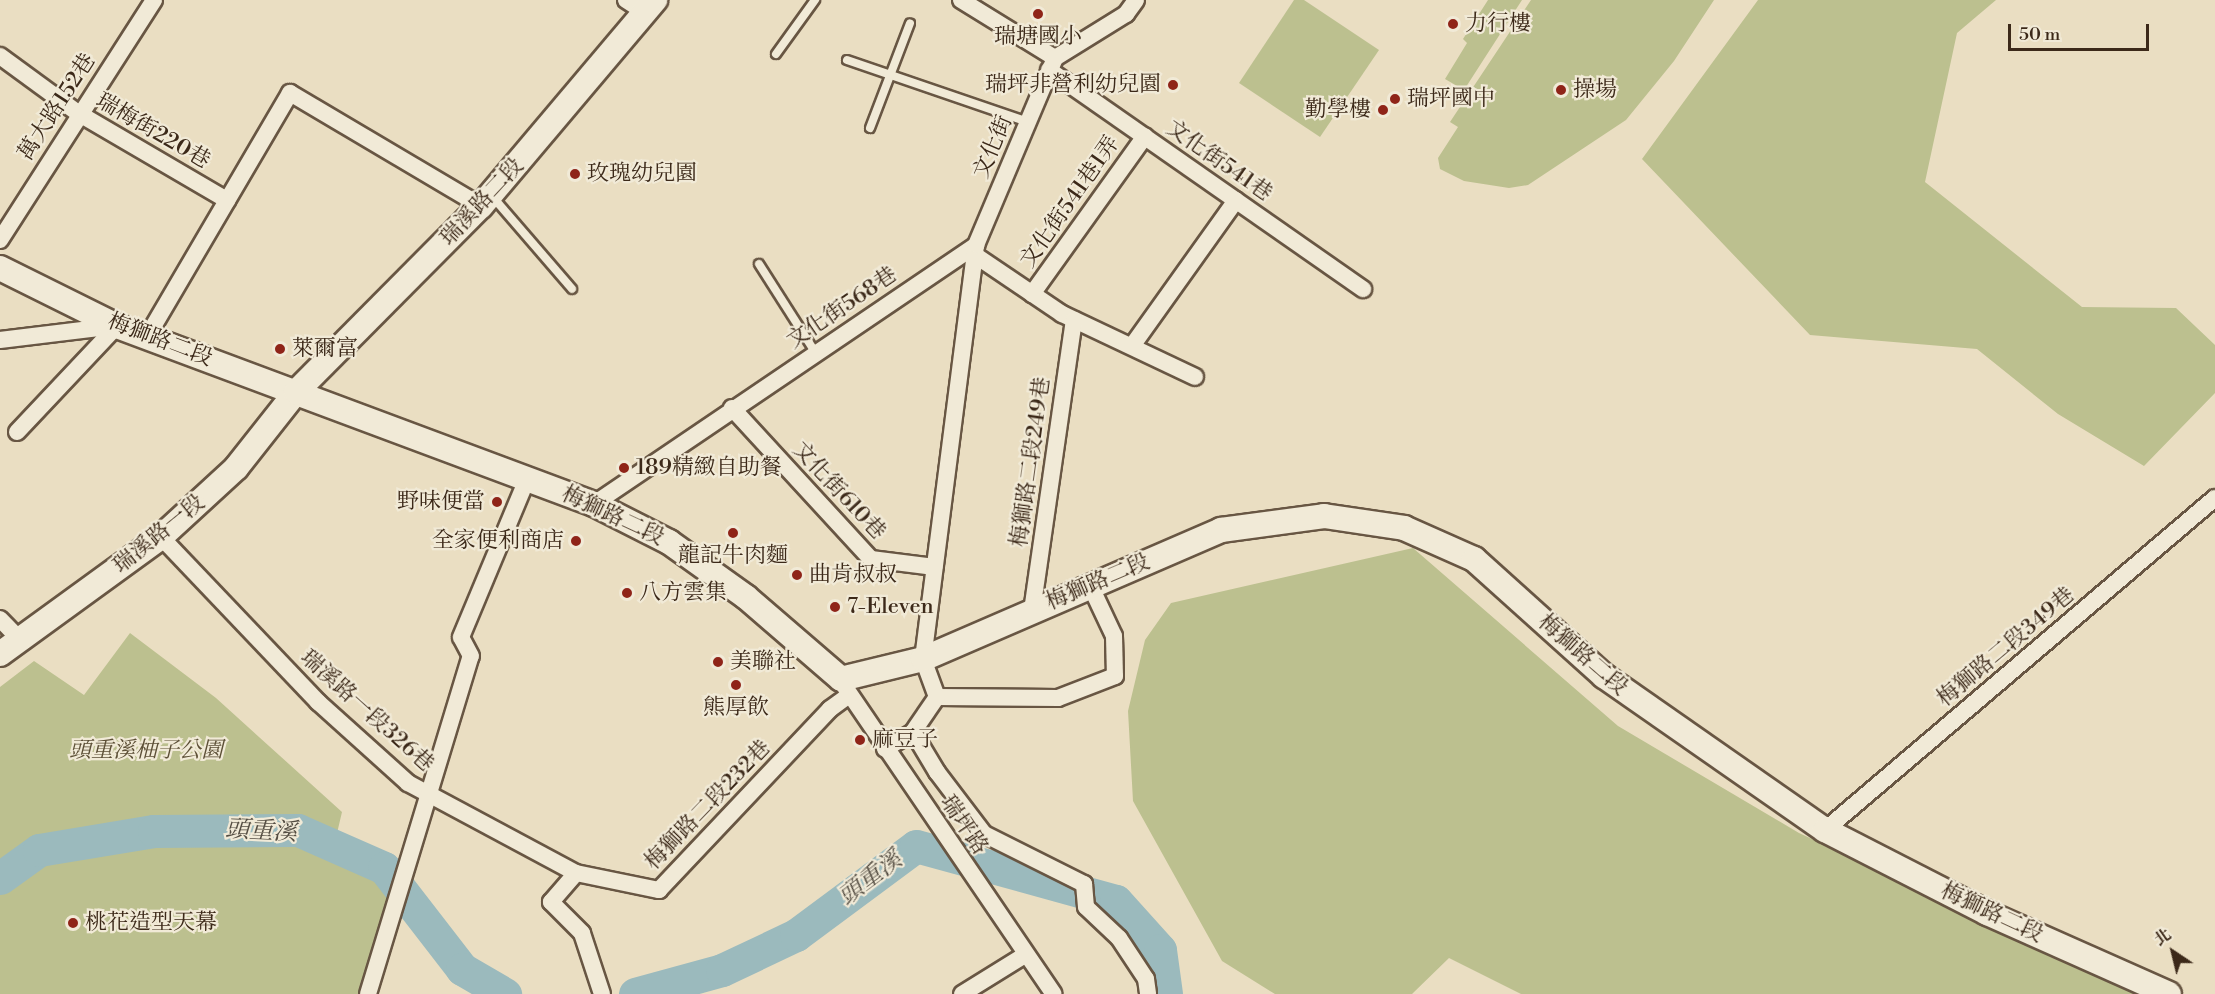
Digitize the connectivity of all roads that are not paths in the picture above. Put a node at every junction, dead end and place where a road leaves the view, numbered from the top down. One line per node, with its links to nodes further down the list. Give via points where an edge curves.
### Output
1 (154, 0): 13 (street, 萬大路152巷)
2 (626, 0): 6 (street)
3 (815, 0): 8 (lane)
4 (961, 0): 11 (street, 文化街541巷)
5 (1136, 0): 11 (street, via 1126,14)
6 (651, 6): 18 (street, 瑞溪路二段)
7 (910, 23): 12 (lane)
8 (776, 54)
9 (0, 56): 13 (street, 瑞梅街220巷)
10 (846, 60): 12 (lane)
11 (1052, 64): 14 (street, 文化街); 16 (street, 文化街541巷)
12 (890, 75): 14 (lane); 15 (lane)
13 (78, 113): 17 (street, 瑞梅街220巷); 20 (street, 萬大路152巷)
14 (1028, 122): 21 (street, 文化街)
15 (870, 128)
16 (1145, 136): 19 (street, 文化街541巷); 26 (street, 文化街541巷1弄)
17 (227, 200): 18 (street, via 290,93); 29 (street)
18 (486, 200): 24 (lane); 34 (street, 瑞溪路二段)
19 (1236, 200): 25 (street, 文化街541巷); 31 (street)
20 (0, 240)
21 (976, 250): 26 (street); 32 (street, 文化街568巷); 41 (street, 文化街)
22 (759, 264): 32 (lane)
23 (0, 268): 28 (street, 梅獅路二段)
24 (572, 289)
25 (1363, 289)
26 (1032, 294): 27 (street)
27 (1074, 320): 31 (street); 43 (street, 梅獅路二段249巷)
28 (117, 326): 29 (street, 梅獅路二段); 30 (street); 36 (street)
29 (147, 337): 34 (street, 梅獅路二段)
30 (0, 340)
31 (1132, 346): 33 (street)
32 (815, 352): 35 (street, 文化街568巷)
33 (1195, 376)
34 (296, 392): 37 (street, 梅獅路二段, via 382,427); 40 (street, 瑞溪路一段, via 236,468)
35 (732, 408): 39 (street, 文化街568巷); 41 (street, 文化街610巷, via 871,559)
36 (17, 432)
37 (528, 477): 39 (street, 梅獅路二段); 52 (street, via 461,637 471,656)
38 (2215, 498): 53 (street, 梅獅路二段349巷)
39 (594, 504): 48 (street, 梅獅路二段, via 679,548 746,597)
40 (161, 537): 45 (street, 瑞溪路一段); 52 (street, 瑞溪路一段326巷, via 318,702 408,783)
41 (934, 567): 47 (street, 文化街)
42 (1090, 585): 43 (street, 梅獅路二段); 49 (street, via 1114,636 1115,676 1058,698); 53 (street, 梅獅路二段, via 1221,530 1324,516 1404,528 1474,559 1604,676)
43 (1032, 611): 47 (street, 梅獅路二段)
44 (0, 619): 45 (street)
45 (19, 639): 46 (street, 瑞溪路一段)
46 (0, 654)
47 (923, 659): 48 (street, 梅獅路二段); 49 (street)
48 (845, 687): 51 (street, 瑞坪路); 54 (street, 梅獅路二段232巷, via 830,709 659,890)
49 (937, 697): 50 (street)
50 (913, 732): 51 (street); 60 (street, via 937,772 984,834 1033,855 1083,884 1086,907 1119,938 1146,979)
51 (885, 749): 55 (street, 瑞坪路)
52 (428, 794): 54 (street, 瑞溪路一段326巷); 57 (street)
53 (1825, 830): 61 (street, 梅獅路二段, via 1987,913)
54 (576, 873): 56 (street, via 551,902 582,933)
55 (1025, 955): 58 (street); 59 (street, 瑞坪路)
56 (601, 992)
57 (368, 994)
58 (962, 994)
59 (1054, 994)
60 (1148, 994)
61 (2169, 994)

